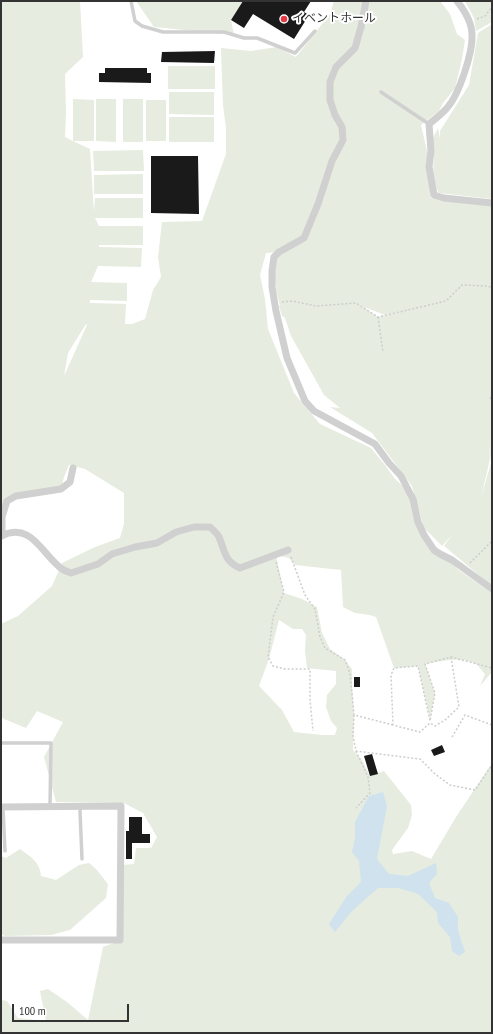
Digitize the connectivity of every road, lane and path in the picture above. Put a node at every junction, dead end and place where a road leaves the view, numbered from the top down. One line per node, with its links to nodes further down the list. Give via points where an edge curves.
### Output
1 (131, 1): 6 (lane, via 135,21 142,26 163,32 224,32 244,38 257,38 295,53)
2 (366, 1): 11 (street, via 355,48 336,66 330,82 330,100 342,127 343,140 332,161 304,238 274,257 272,287)
3 (458, 1): 5 (street)
4 (492, 7): 5 (path, via 485,16)
5 (470, 23): 8 (street, via 472,46 457,93 448,108)
6 (315, 30)
7 (381, 92): 8 (lane)
8 (428, 124): 9 (street, via 431,151 429,168 434,195)
9 (492, 203)
10 (492, 288): 12 (path, via 462,285 446,301)
11 (275, 303): 12 (path, via 292,301 316,306 356,303); 21 (street, via 287,358 305,401 314,411 375,444 401,476 413,499 418,522 434,550)
12 (378, 317): 13 (path)
13 (383, 352)
14 (492, 394): 15 (path)
15 (490, 399)
16 (74, 468): 17 (street, via 70,482 61,489 16,496 7,502 2,517)
17 (1, 536): 20 (street, via 7,533 30,536 62,569 71,573 98,564 112,554 157,544 176,532 194,527 210,527 218,536 225,555 233,565 240,568)
18 (492, 541): 21 (path)
19 (288, 550): 20 (street); 25 (path, via 305,595 315,609 320,638 325,648 345,660 350,673)
20 (276, 554): 28 (path, via 284,592 273,617 268,657 273,666 285,670 310,669)
21 (464, 569): 22 (street)
22 (492, 589)
23 (451, 657): 24 (path); 26 (path, via 459,707 445,720 435,726 430,723 420,732); 26 (path, via 425,664 435,693 430,721 418,666 394,668 391,675)
24 (492, 668)
25 (354, 715): 26 (path); 31 (path, via 353,736)
26 (393, 725)
27 (492, 725): 29 (path, via 465,715)
28 (313, 731)
29 (452, 737)
30 (1, 743): 33 (lane, via 51,743)
31 (356, 750): 32 (path, via 420,760 450,785 475,790); 36 (path, via 368,777 370,793)
32 (492, 766)
33 (50, 806): 34 (street); 35 (street)
34 (82, 806): 38 (lane); 39 (street, via 121,806 120,940)
35 (2, 807): 37 (lane)
36 (356, 808)
37 (5, 851)
38 (82, 859)
39 (1, 940)

